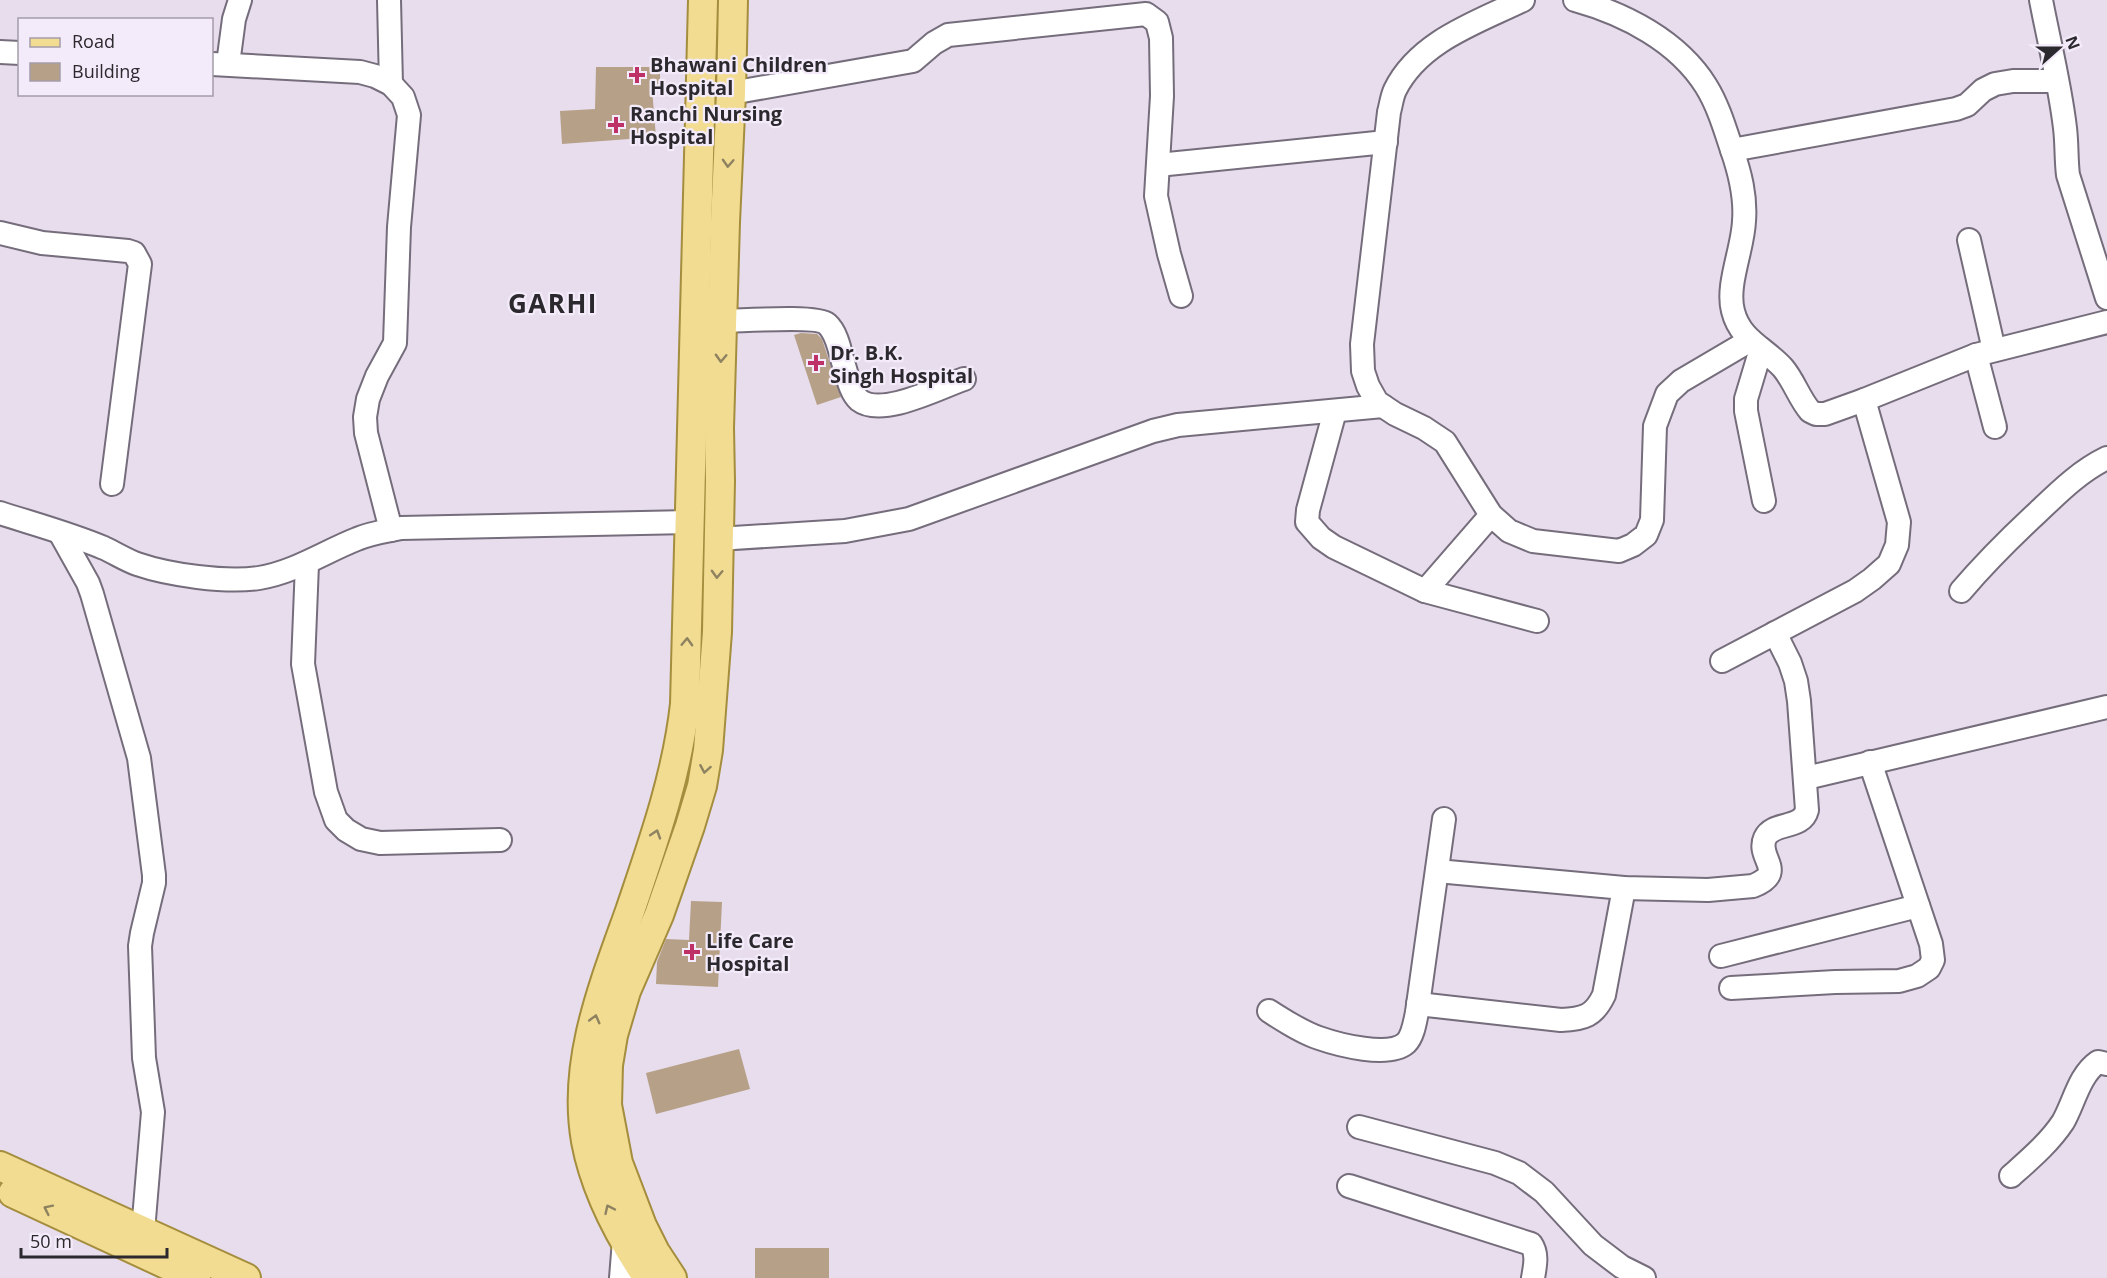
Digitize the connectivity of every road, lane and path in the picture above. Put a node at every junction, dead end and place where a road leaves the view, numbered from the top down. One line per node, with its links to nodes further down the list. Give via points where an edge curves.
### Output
1 (240, 0): 10 (street)
2 (389, 0): 12 (street)
3 (703, 0): 35 (main road)
4 (733, 0): 13 (main road)
5 (1523, 0): 14 (street, via 1443,40 1422,55 1394,91)
6 (1575, 0): 15 (street, via 1630,20 1689,64 1707,87)
7 (2041, 0): 11 (street)
8 (0, 52): 9 (street)
9 (18, 54)
10 (220, 64): 12 (street, via 360,72)
11 (2057, 81): 15 (street, via 1995,84 1956,109); 20 (street, via 2066,131 2068,175)
12 (391, 84): 36 (street, via 403,97 409,115 399,227 397,325 395,343 377,376 365,417)
13 (731, 93): 16 (street, via 913,61 948,35 1146,14 1157,22 1161,38); 21 (main road, one-way to 21)
14 (1386, 142): 16 (street); 27 (street, via 1362,344 1363,372 1377,402)
15 (1732, 150): 23 (street, via 1744,196 1732,310 1740,329)
16 (1158, 165): 19 (street, via 1156,196)
17 (0, 233): 31 (street, via 42,243 128,251 138,258)
18 (1969, 240): 24 (street)
19 (1181, 296)
20 (2107, 298)
21 (722, 321): 25 (street, via 803,319 827,324 852,389 858,399 868,404 902,402); 38 (main road, one-way to 38)
22 (2107, 322): 24 (street)
23 (1755, 345): 26 (street, via 1784,370 1810,411 1824,414); 32 (street, via 1746,411); 34 (street, via 1681,381 1666,394 1655,426 1652,520 1646,535 1633,545 1619,550 1533,541 1509,531)
24 (1985, 352): 26 (street); 29 (street)
25 (964, 379)
26 (1864, 400): 43 (street, via 1899,522 1897,545 1889,564 1872,579)
27 (1383, 406): 28 (street); 34 (street, via 1445,442)
28 (1335, 411): 38 (street, via 1178,425 1153,431 909,519 873,527); 40 (street, via 1307,522 1334,547)
29 (1995, 427)
30 (2107, 458): 41 (street, via 2061,490)
31 (112, 484)
32 (1764, 501)
33 (0, 513): 37 (street)
34 (1491, 515): 40 (street)
35 (690, 522): 36 (street); 64 (main road, one-way to 35, via 593,1170 586,1140 585,1064 602,992 655,837 677,758 685,704)
36 (391, 530): 39 (street, via 357,539)
37 (60, 533): 39 (street, via 135,563 183,575 258,578); 63 (street, via 93,594 142,770 154,883 141,946 144,1058 153,1112)
38 (718, 539): 69 (main road, one-way to 69, via 715,674 702,786 659,915 626,991 608,1065 608,1105 618,1163 642,1226)
39 (307, 564): 49 (street, via 303,664 326,792 336,820 361,839 380,843)
40 (1425, 591): 42 (street)
41 (1961, 591)
42 (1537, 621)
43 (1775, 633): 44 (street); 47 (street, via 1796,681)
44 (1722, 661)
45 (2107, 707): 46 (street)
46 (1870, 762): 47 (street); 52 (street)
47 (1806, 778): 51 (street, via 1806,814 1799,822 1765,838 1770,869 1762,882 1708,890)
48 (1444, 819): 50 (street)
49 (500, 840)
50 (1437, 871): 51 (street); 55 (street)
51 (1624, 888): 55 (street, via 1604,995 1598,1008 1587,1016 1561,1020)
52 (1918, 906): 53 (street); 54 (street, via 1933,960 1917,976 1899,981)
53 (1721, 956)
54 (1731, 988)
55 (1418, 1004): 56 (street, via 1408,1041 1385,1050 1318,1038)
56 (1269, 1011)
57 (2107, 1064): 60 (street, via 2098,1062 2089,1068 2053,1136)
58 (1359, 1127): 71 (street, via 1519,1173 1544,1192 1593,1245)
59 (0, 1166): 63 (main road)
60 (2012, 1176)
61 (0, 1186): 65 (main road, one-way to 61)
62 (1349, 1186): 70 (street, via 1531,1244 1536,1256)
63 (143, 1231): 66 (main road)
64 (624, 1240): 67 (street); 68 (main road)
65 (196, 1278)
66 (246, 1278)
67 (621, 1278)
68 (648, 1278)
69 (672, 1278)
70 (1533, 1278)
71 (1644, 1278)

